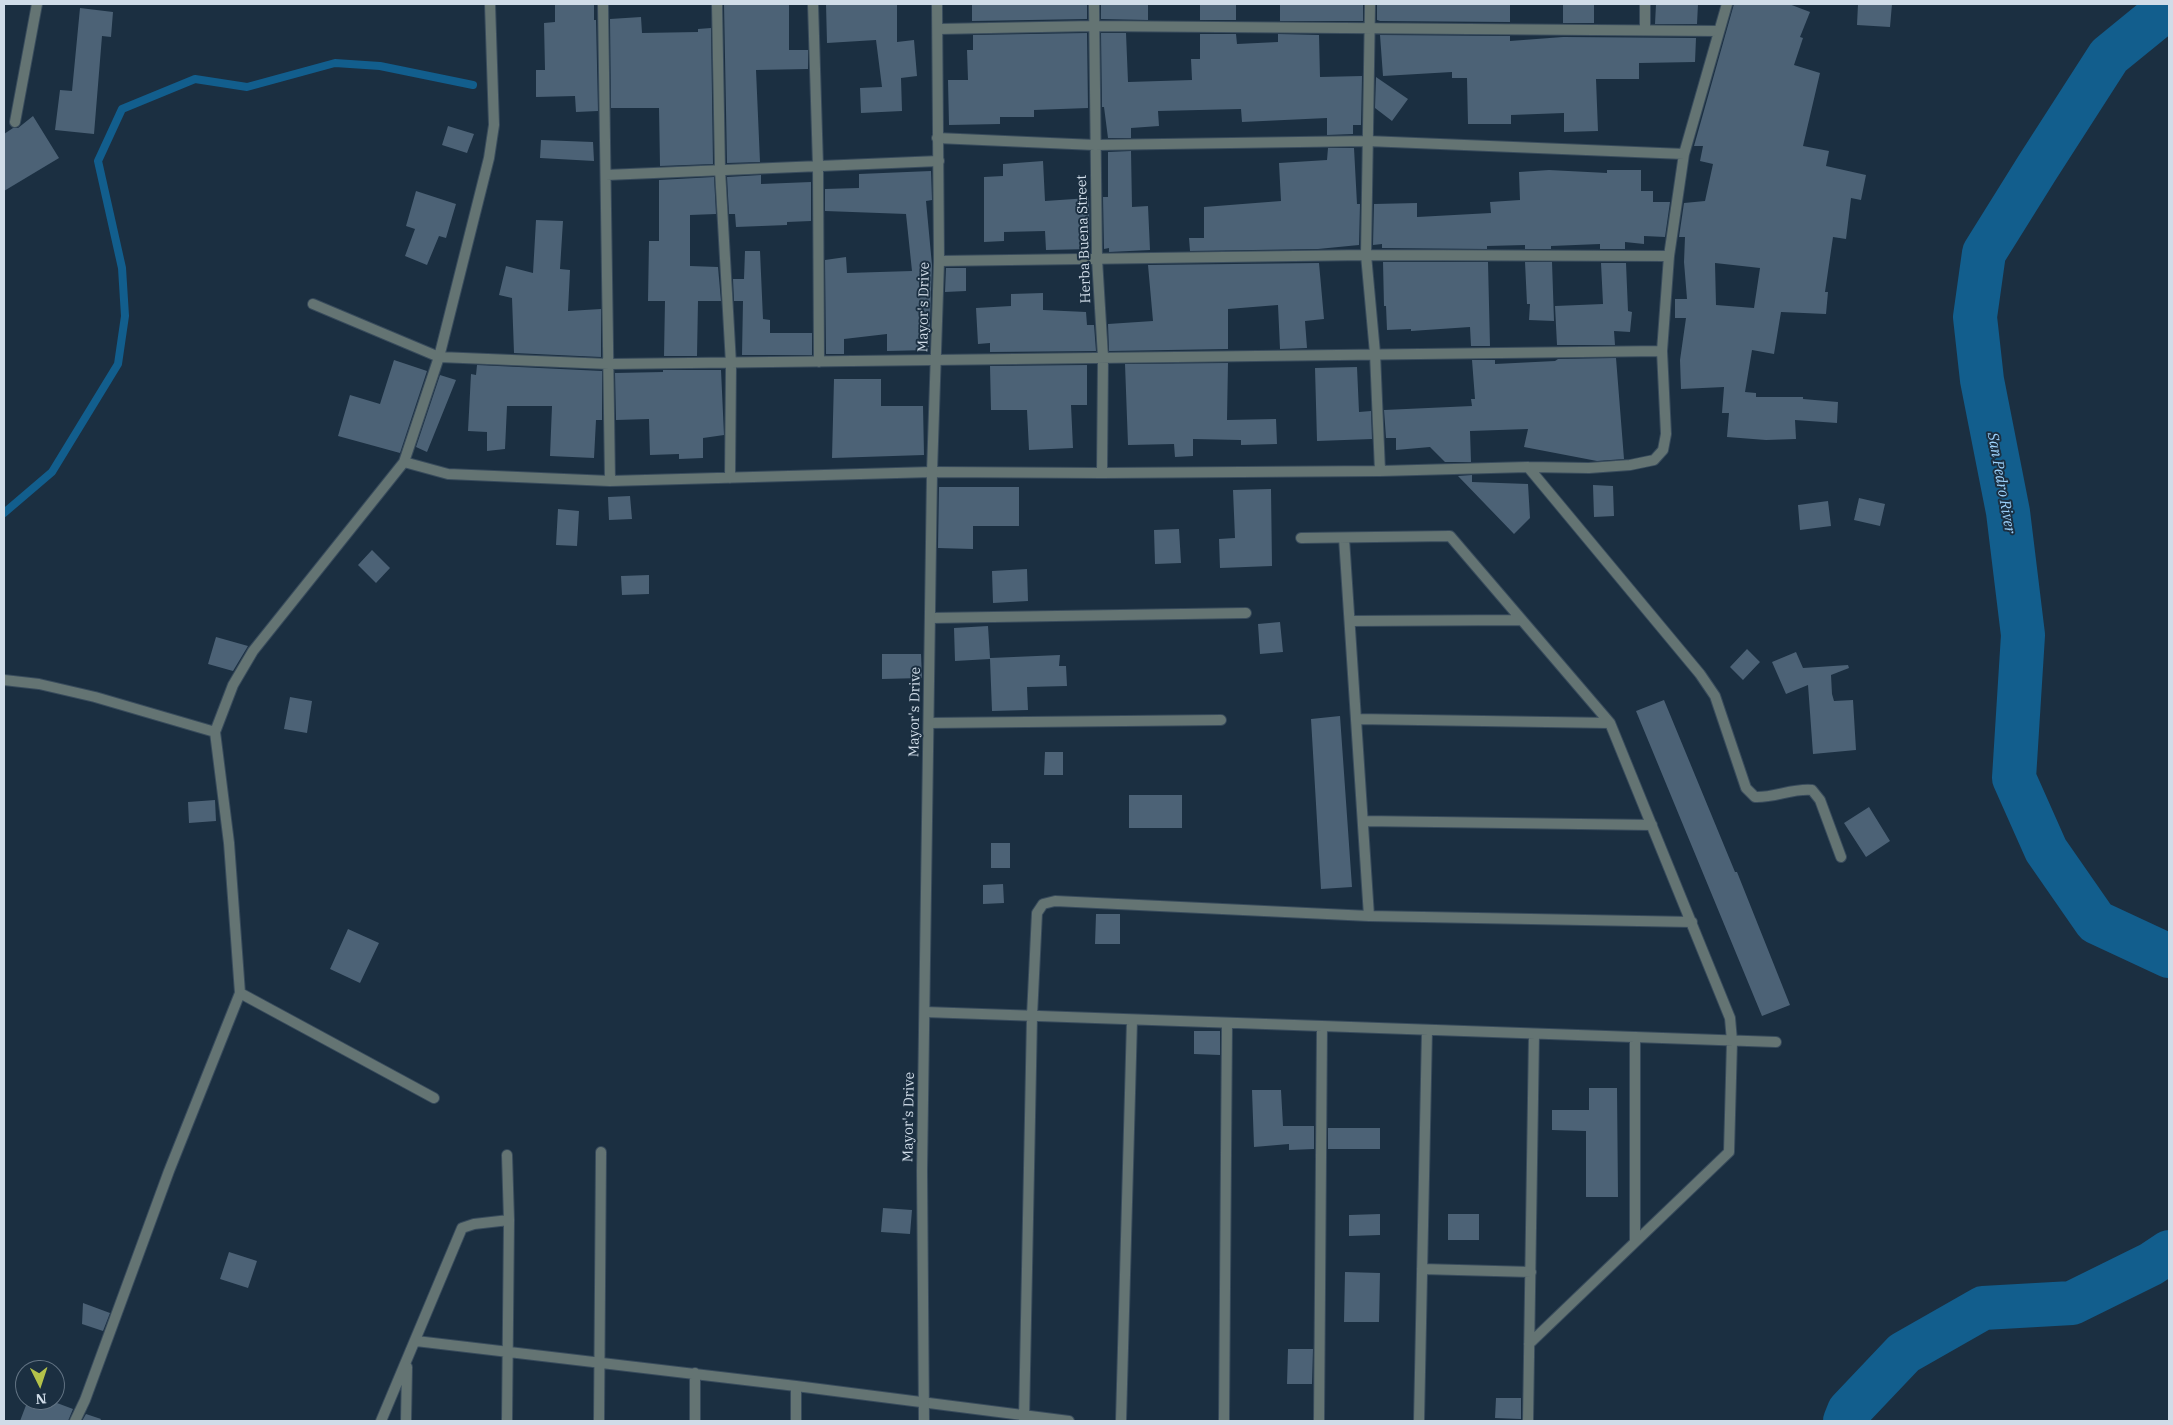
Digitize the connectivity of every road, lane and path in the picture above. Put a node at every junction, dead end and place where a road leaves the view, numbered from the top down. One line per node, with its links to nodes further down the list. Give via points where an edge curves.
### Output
1 (37, 4): 16 (street)
2 (490, 4): 32 (street, via 494,125 489,158)
3 (603, 4): 24 (street)
4 (717, 4): 23 (street)
5 (813, 4): 22 (street)
6 (937, 4): 13 (street, Mayor's Drive)
7 (1094, 4): 11 (street, Herba Buena Street)
8 (1370, 4): 12 (street)
9 (1646, 4): 14 (street)
10 (1728, 4): 15 (street)
11 (1093, 26): 12 (street); 13 (street); 19 (street, Herba Buena Street)
12 (1371, 27): 14 (street); 18 (street)
13 (938, 29): 17 (street, Mayor's Drive)
14 (1646, 30): 15 (street)
15 (1719, 31): 20 (street)
16 (15, 122)
17 (937, 138): 19 (street); 21 (street, Mayor's Drive)
18 (1367, 142): 19 (street); 20 (street); 25 (street)
19 (1095, 145): 27 (street, Herba Buena Street)
20 (1684, 154): 26 (street)
21 (939, 160): 22 (street); 28 (street, Mayor's Drive)
22 (818, 166): 23 (street); 35 (street)
23 (720, 170): 24 (street); 37 (street)
24 (606, 174): 36 (street)
25 (1366, 255): 26 (street); 27 (street); 31 (street)
26 (1669, 256): 30 (street)
27 (1098, 259): 28 (street); 33 (street, Herba Buena Street)
28 (938, 261): 34 (street, Mayor's Drive)
29 (313, 304): 32 (street)
30 (1662, 351): 31 (street); 39 (street, via 1666,434 1663,450 1654,460 1589,468)
31 (1375, 353): 33 (street); 40 (street)
32 (439, 357): 36 (street); 38 (street)
33 (1103, 357): 34 (street); 42 (street, Herba Buena Street)
34 (936, 361): 35 (street); 41 (street, Mayor's Drive)
35 (819, 362): 37 (street)
36 (609, 364): 37 (street); 44 (street)
37 (731, 364): 43 (street)
38 (404, 462): 44 (street, via 448,474); 56 (street, via 253,651 233,685)
39 (1528, 467): 40 (street); 59 (street, via 1715,696 1746,788 1755,797 1768,798 1812,790 1820,800)
40 (1380, 471): 42 (street)
41 (932, 472): 42 (street); 43 (street); 48 (street, Mayor's Drive)
42 (1102, 473)
43 (730, 478): 44 (street)
44 (610, 481)
45 (1300, 538): 46 (street)
46 (1344, 538): 49 (street, via 1450,536); 50 (street)
47 (1246, 613): 48 (street)
48 (930, 618): 54 (street, Mayor's Drive)
49 (1522, 620): 50 (street); 55 (street)
50 (1350, 621): 52 (street)
51 (4, 680): 56 (street, via 40,684 95,697)
52 (1356, 718): 55 (street); 57 (street)
53 (1221, 720): 54 (street)
54 (929, 722): 63 (street, Mayor's Drive)
55 (1610, 723): 58 (street)
56 (215, 732): 62 (street, via 229,842)
57 (1363, 821): 58 (street); 60 (street)
58 (1652, 825): 61 (street)
59 (1842, 857)
60 (1370, 916): 61 (street); 64 (street, via 1054,901 1043,904 1037,913)
61 (1692, 922): 71 (street, via 1730,1018)
62 (240, 993): 73 (street); 89 (street)
63 (925, 1012): 64 (street); 87 (street, Mayor's Drive, via 922,1170)
64 (1032, 1016): 65 (street); 88 (street)
65 (1132, 1020): 66 (street); 98 (street)
66 (1227, 1023): 67 (street); 99 (street)
67 (1322, 1026): 68 (street); 100 (street)
68 (1427, 1030): 69 (street); 78 (street)
69 (1534, 1034): 70 (street); 79 (street)
70 (1635, 1037): 71 (street); 77 (street)
71 (1732, 1041): 72 (street); 77 (street, via 1729,1152)
72 (1776, 1042)
73 (434, 1098)
74 (601, 1152): 84 (street)
75 (507, 1155): 76 (street)
76 (509, 1220): 80 (street, via 462,1228); 82 (street)
77 (1635, 1242): 81 (street)
78 (1422, 1269): 79 (street); 101 (street)
79 (1531, 1272): 81 (street)
80 (416, 1341): 82 (street); 83 (street)
81 (1529, 1344): 102 (street)
82 (508, 1352): 84 (street); 92 (street)
83 (407, 1362): 90 (street); 91 (street)
84 (600, 1362): 85 (street); 93 (street)
85 (694, 1373): 86 (street); 94 (street)
86 (796, 1386): 87 (street); 95 (street)
87 (925, 1403): 88 (street); 96 (street, Mayor's Drive)
88 (1024, 1418): 97 (street)
89 (75, 1421)
90 (381, 1421)
91 (406, 1421)
92 (507, 1421)
93 (599, 1421)
94 (694, 1421)
95 (796, 1421)
96 (924, 1421)
97 (1069, 1421)
98 (1121, 1421)
99 (1224, 1421)
100 (1319, 1421)
101 (1419, 1421)
102 (1528, 1421)

